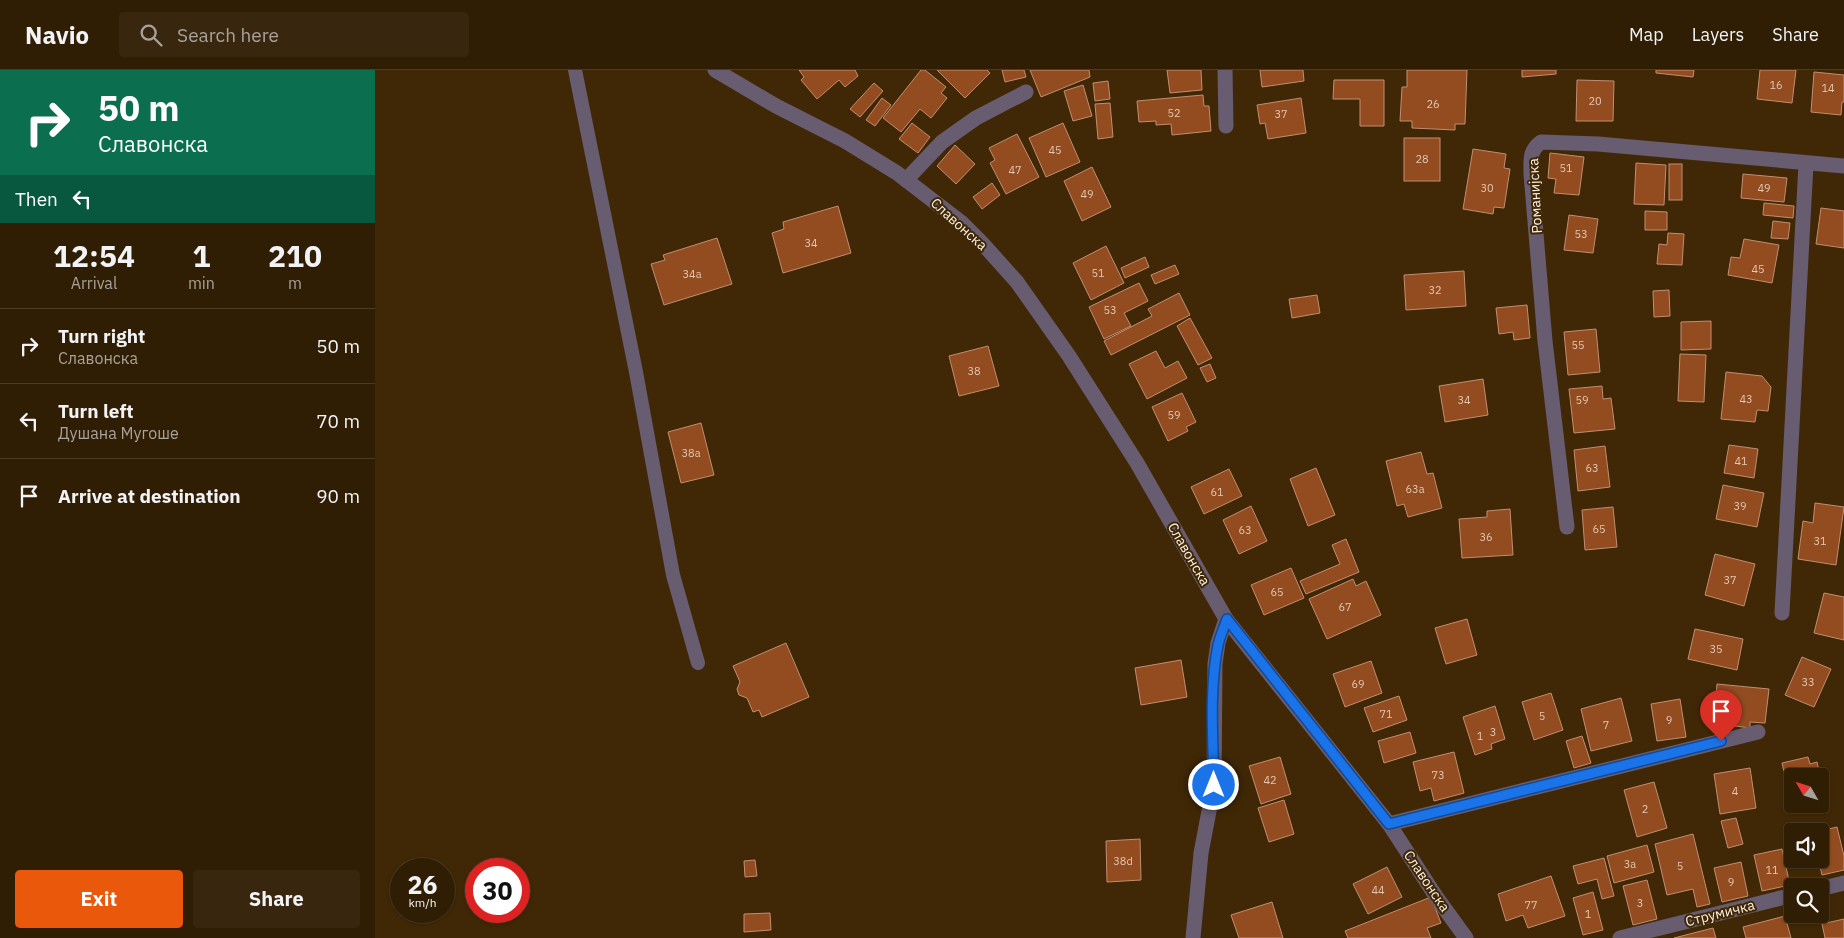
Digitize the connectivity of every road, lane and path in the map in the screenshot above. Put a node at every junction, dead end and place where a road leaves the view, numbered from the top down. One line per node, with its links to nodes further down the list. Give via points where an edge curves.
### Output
1 (575, 70): 12 (lane, via 673,575)
2 (716, 70): 8 (street, Славонска, via 776,106 845,141)
3 (1225, 70): 5 (street)
4 (1025, 92): 8 (street, via 976,118 942,142)
5 (1226, 126)
6 (1806, 164): 7 (street, Романијска); 9 (street, Романијска, via 1598,144 1541,142 1534,148 1531,174); 10 (street)
7 (1844, 166)
8 (906, 180): 11 (street, Славонска, via 962,223 1017,282 1137,463)
9 (1567, 527)
10 (1782, 613)
11 (1227, 619): 14 (street, Славонска); 18 (street, via 1218,643 1215,664 1214,785 1201,853)
12 (698, 663)
13 (1758, 732): 14 (street)
14 (1389, 824): 19 (street, Славонска)
15 (1844, 883): 16 (street)
16 (1829, 887)
17 (1784, 897): 20 (street, Струмичка)
18 (1193, 938)
19 (1466, 938)
20 (1619, 938)

